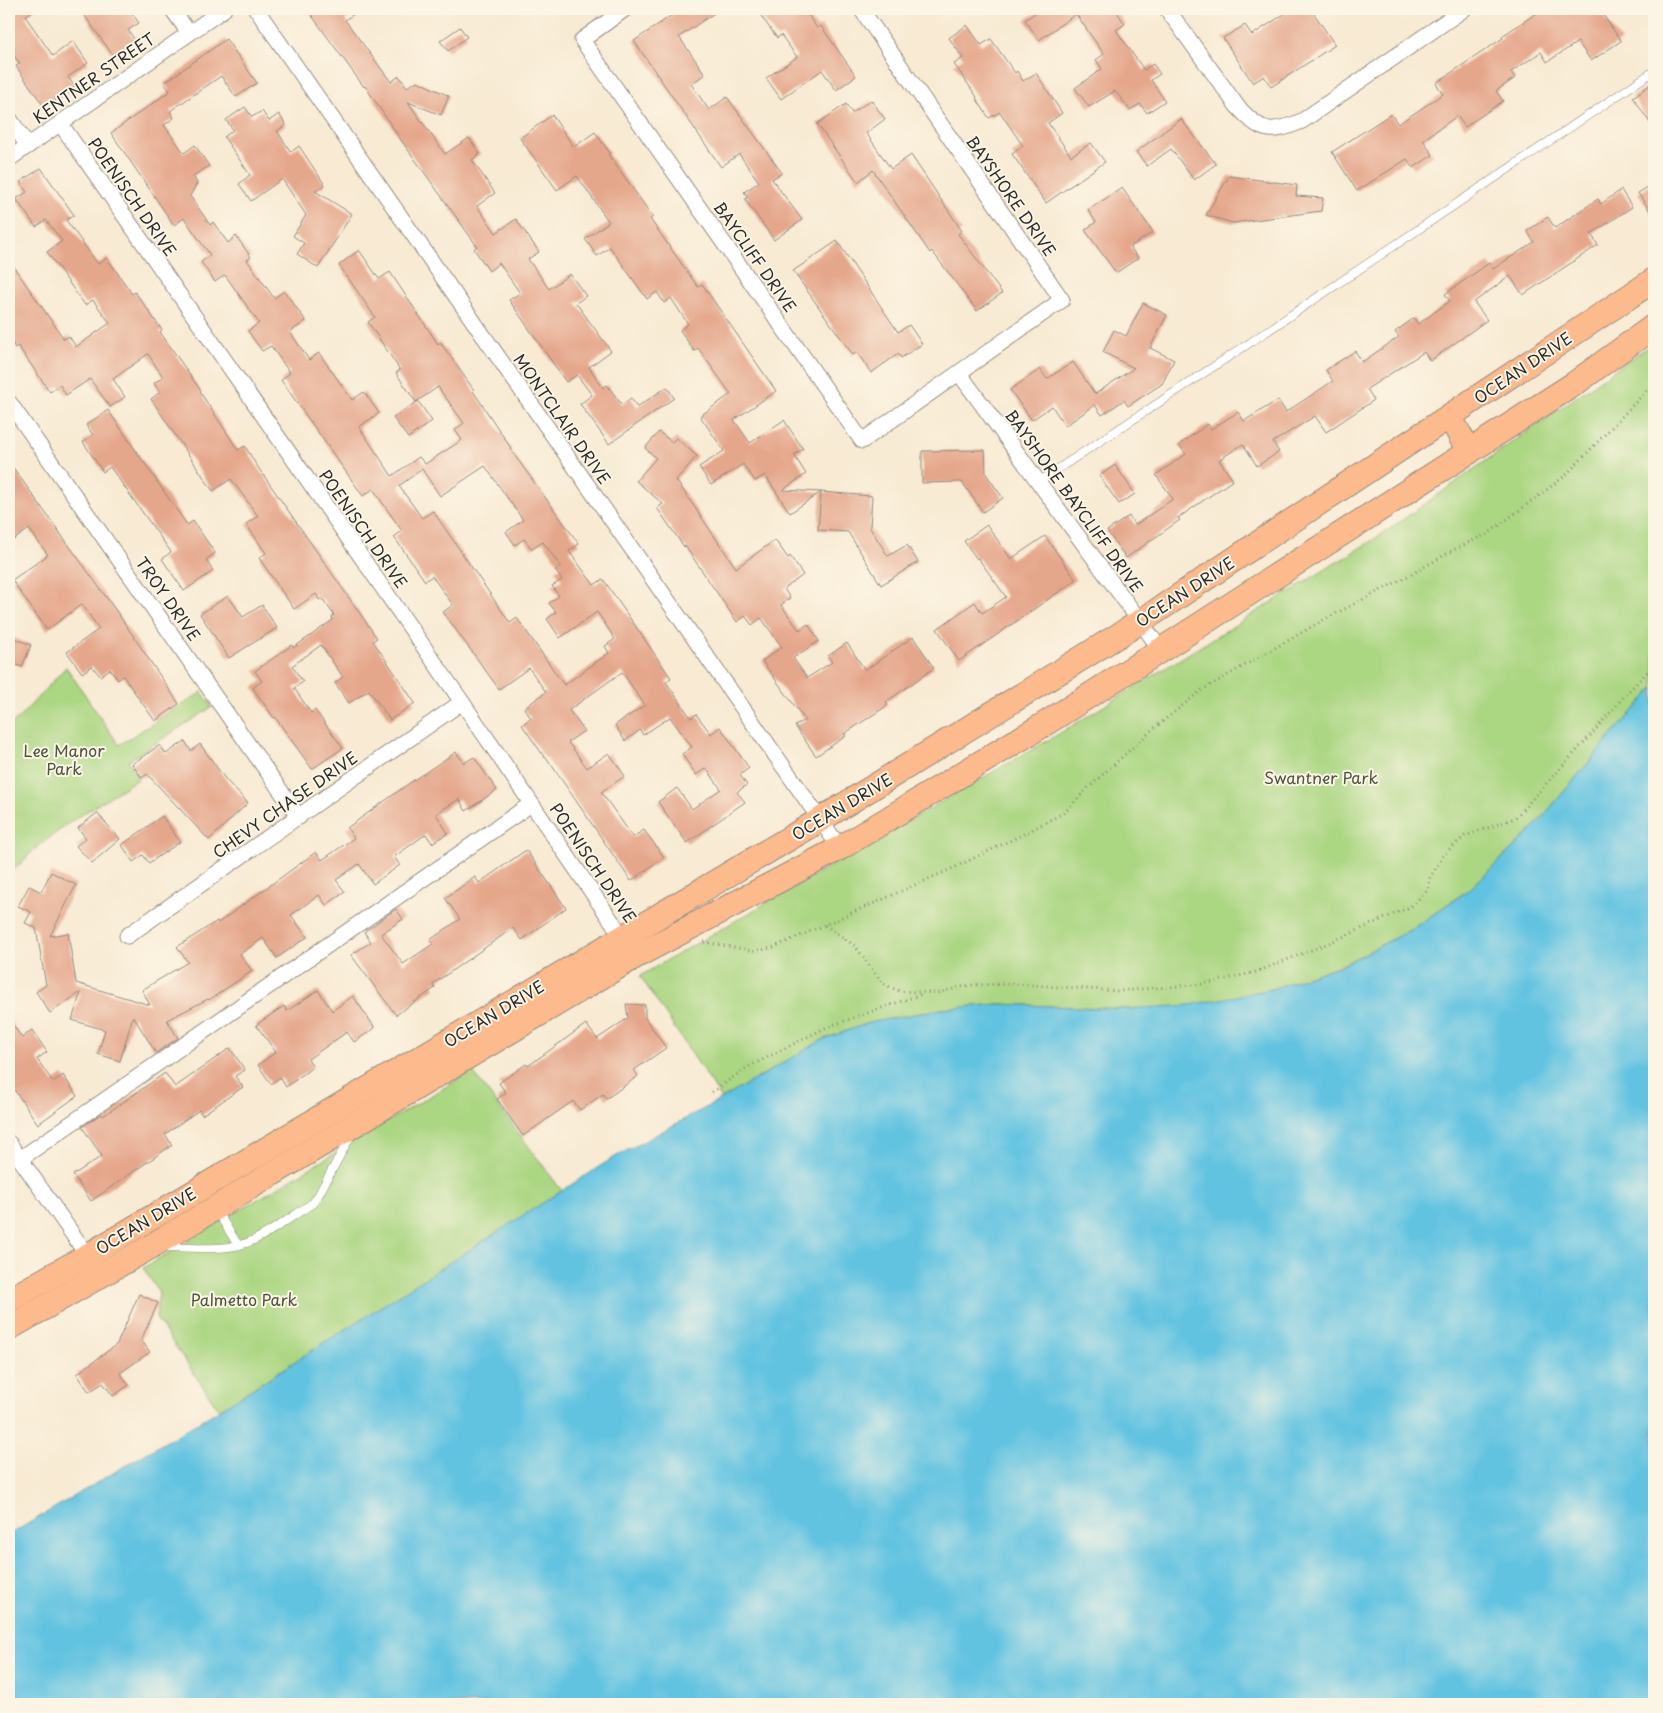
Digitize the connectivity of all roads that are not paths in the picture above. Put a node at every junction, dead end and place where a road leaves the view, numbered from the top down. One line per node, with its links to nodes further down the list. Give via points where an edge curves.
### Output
1 (172, 9): 8 (street)
2 (224, 9): 8 (street, KENTNER STREET)
3 (256, 9): 28 (street, MONTCLAIR DRIVE)
4 (625, 9): 16 (street, BAYCLIFF DRIVE, via 582,40 862,441)
5 (861, 9): 16 (street, BAYSHORE DRIVE, via 1062,300)
6 (1166, 9): 7 (street, via 1250,121 1264,129 1282,130 1302,121)
7 (1464, 9)
8 (189, 33): 11 (street, KENTNER STREET)
9 (1654, 71): 20 (lane)
10 (9, 118): 12 (street)
11 (60, 123): 12 (street, KENTNER STREET); 23 (street, POENISCH DRIVE)
12 (28, 146): 13 (street, KENTNER STREET)
13 (9, 159)
14 (1654, 280): 18 (main road, OCEAN DRIVE)
15 (1654, 326): 19 (main road, OCEAN DRIVE, via 1574,384)
16 (959, 373): 20 (street, BAYSHORE BAYCLIFF DRIVE)
17 (9, 402): 27 (street, TROY DRIVE)
18 (1450, 417): 19 (main road); 21 (main road, OCEAN DRIVE)
19 (1469, 452): 22 (main road, OCEAN DRIVE)
20 (1038, 482): 21 (street, BAYSHORE BAYCLIFF DRIVE)
21 (1140, 622): 22 (street, BAYSHORE BAYCLIFF DRIVE); 24 (main road, OCEAN DRIVE)
22 (1161, 650): 25 (main road, OCEAN DRIVE)
23 (462, 702): 26 (street, POENISCH DRIVE); 27 (street, CHEVY CHASE DRIVE)
24 (958, 735): 25 (main road); 28 (main road, OCEAN DRIVE)
25 (978, 764): 29 (main road, OCEAN DRIVE)
26 (532, 804): 31 (street, POENISCH DRIVE); 36 (street)
27 (300, 817): 30 (street, CHEVY CHASE DRIVE)
28 (820, 820): 29 (street, MONTCLAIR DRIVE); 31 (main road, OCEAN DRIVE)
29 (840, 848): 31 (main road, OCEAN DRIVE)
30 (127, 936)
31 (630, 947): 32 (main road, OCEAN DRIVE); 33 (main road, OCEAN DRIVE)
32 (484, 1020): 33 (main road); 37 (main road, OCEAN DRIVE)
33 (496, 1040): 34 (main road, OCEAN DRIVE)
34 (356, 1124): 38 (main road, OCEAN DRIVE); 39 (lane, via 313,1203 255,1239)
35 (9, 1143): 36 (street)
36 (20, 1159): 41 (street)
37 (218, 1177): 38 (main road); 41 (main road, OCEAN DRIVE)
38 (223, 1203): 39 (lane); 40 (main road, OCEAN DRIVE)
39 (238, 1245): 40 (lane, via 220,1248)
40 (150, 1247): 42 (main road, OCEAN DRIVE)
41 (87, 1256): 42 (street); 43 (main road, OCEAN DRIVE)
42 (101, 1276): 44 (main road, OCEAN DRIVE)
43 (9, 1300)
44 (9, 1328)

